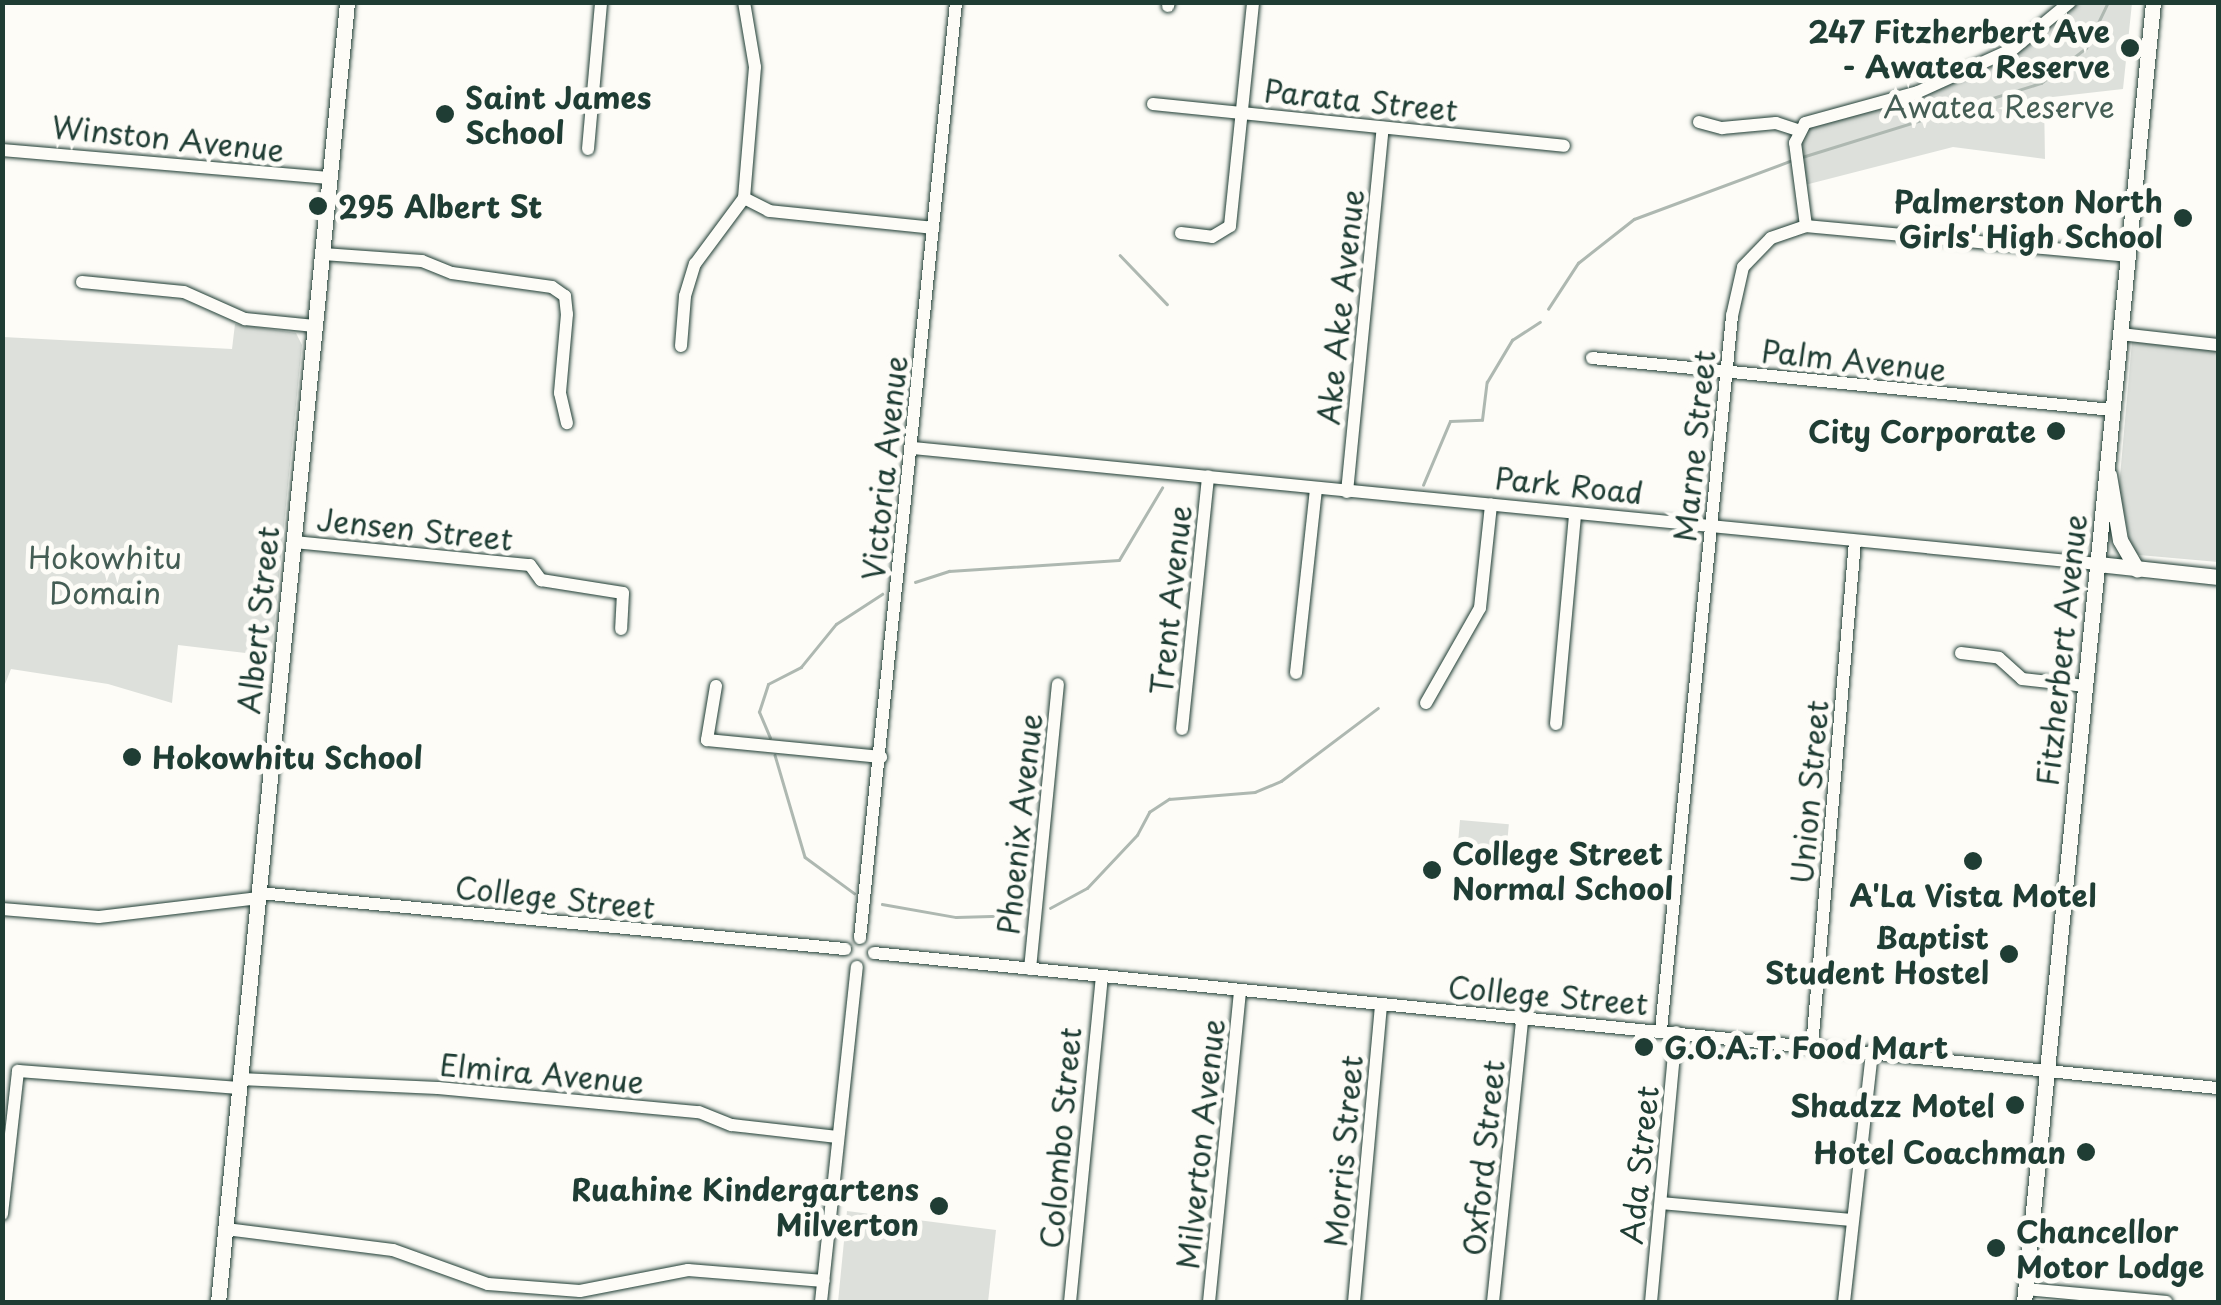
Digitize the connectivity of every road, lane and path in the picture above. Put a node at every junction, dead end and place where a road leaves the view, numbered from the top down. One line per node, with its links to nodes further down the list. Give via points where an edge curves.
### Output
1 (347, 2): 16 (main road, Albert Street)
2 (601, 2): 14 (street)
3 (744, 2): 17 (street, via 756,67)
4 (956, 2): 19 (street, Victoria Avenue)
5 (1253, 2): 9 (street)
6 (2070, 2): 12 (street, via 2012,49 1918,92)
7 (2153, 2): 22 (main road, Fitzherbert Avenue)
8 (1153, 104): 9 (street, Parata Street)
9 (1242, 113): 11 (street, Parata Street); 20 (street, via 1230,226 1212,237)
10 (1699, 122): 12 (street, via 1722,128 1776,123)
11 (1383, 128): 13 (street, Parata Street); 36 (street, Ake Ake Avenue)
12 (1798, 130): 18 (street)
13 (1564, 146)
14 (588, 149)
15 (2, 150): 16 (street, Winston Avenue)
16 (329, 178): 21 (main road, Albert Street)
17 (744, 198): 19 (street, via 769,211); 27 (street, via 695,264 684,296)
18 (1806, 226): 22 (street); 29 (street, Marne Street, via 1771,238 1743,268)
19 (933, 228): 32 (street, Victoria Avenue)
20 (1181, 233)
21 (323, 254): 24 (main road, Albert Street); 31 (street, via 422,262 452,273 552,287 564,296 568,314 560,393)
22 (2128, 256): 25 (main road, Fitzherbert Avenue)
23 (82, 282): 24 (street, via 184,292 245,320)
24 (315, 326): 41 (main road, Albert Street)
25 (2120, 334): 26 (street); 30 (main road, Fitzherbert Avenue)
26 (2218, 344)
27 (682, 346)
28 (1592, 358): 29 (street, Palm Avenue)
29 (1726, 372): 30 (street, Palm Avenue); 39 (street, Marne Street)
30 (2112, 410): 33 (main road, Fitzherbert Avenue)
31 (567, 423)
32 (913, 448): 34 (street, Park Road); 54 (street, Victoria Avenue)
33 (2106, 466): 42 (main road, Fitzherbert Avenue); 43 (main road, via 2120,540)
34 (1208, 476): 35 (street, Park Road); 53 (street, Trent Avenue)
35 (1316, 489): 36 (street, Park Road); 47 (street)
36 (1347, 492): 37 (street, Park Road)
37 (1491, 505): 38 (street, Park Road); 51 (street, via 1480,608)
38 (1576, 514): 39 (street, Park Road); 52 (street)
39 (1711, 527): 40 (street, Park Road); 66 (street, Marne Street)
40 (1855, 541): 42 (street, Park Road); 67 (street, Union Street)
41 (294, 542): 45 (street, Jensen Street, via 530,565 541,580 623,593); 55 (main road, Albert Street)
42 (2098, 564): 43 (main road, Park Road); 50 (main road, Fitzherbert Avenue)
43 (2138, 568): 44 (main road, Park Road)
44 (2218, 577)
45 (622, 628)
46 (1961, 653): 50 (street, via 1999,658 2022,679)
47 (1296, 674)
48 (1058, 684): 61 (street, Phoenix Avenue)
49 (716, 686): 54 (street, via 707,740)
50 (2086, 686): 69 (main road, Fitzherbert Avenue)
51 (1426, 703)
52 (1556, 724)
53 (1182, 729)
54 (881, 757): 57 (street, Victoria Avenue)
55 (259, 896): 56 (street, College Street, via 98,917); 58 (street, College Street); 70 (main road, Albert Street)
56 (2, 908)
57 (860, 938): 58 (street); 59 (street)
58 (845, 950): 60 (street)
59 (874, 953): 60 (street); 61 (street, College Street)
60 (857, 967): 72 (street)
61 (1030, 969): 62 (street, College Street)
62 (1102, 978): 63 (street, College Street); 81 (street, Colombo Street)
63 (1240, 992): 64 (street, College Street); 82 (street, Milverton Avenue)
64 (1381, 1004): 65 (street, College Street); 83 (street, Morris Street)
65 (1522, 1018): 66 (street, College Street); 84 (street, Oxford Street)
66 (1669, 1031): 67 (street, College Street); 73 (street, Ada Street)
67 (1812, 1047): 68 (street, College Street)
68 (1872, 1051): 69 (street, College Street); 75 (street)
69 (2047, 1069): 71 (street, College Street); 78 (main road, Fitzherbert Avenue)
70 (240, 1083): 72 (street, Elmira Avenue, via 699,1112 732,1126); 74 (street, Elmira Avenue, via 18,1071); 76 (main road, Albert Street)
71 (2218, 1088)
72 (837, 1138): 77 (street)
73 (1661, 1203): 75 (street); 85 (street, Ada Street)
74 (2, 1214)
75 (1851, 1220): 86 (street)
76 (226, 1229): 77 (street, via 393,1250 488,1284 580,1291 688,1270); 79 (main road, Albert Street)
77 (824, 1281): 80 (street)
78 (2025, 1296): 87 (street)
79 (218, 1302)
80 (821, 1302)
81 (1070, 1302)
82 (1209, 1302)
83 (1354, 1302)
84 (1493, 1302)
85 (1650, 1302)
86 (1844, 1302)
87 (2166, 1302)

